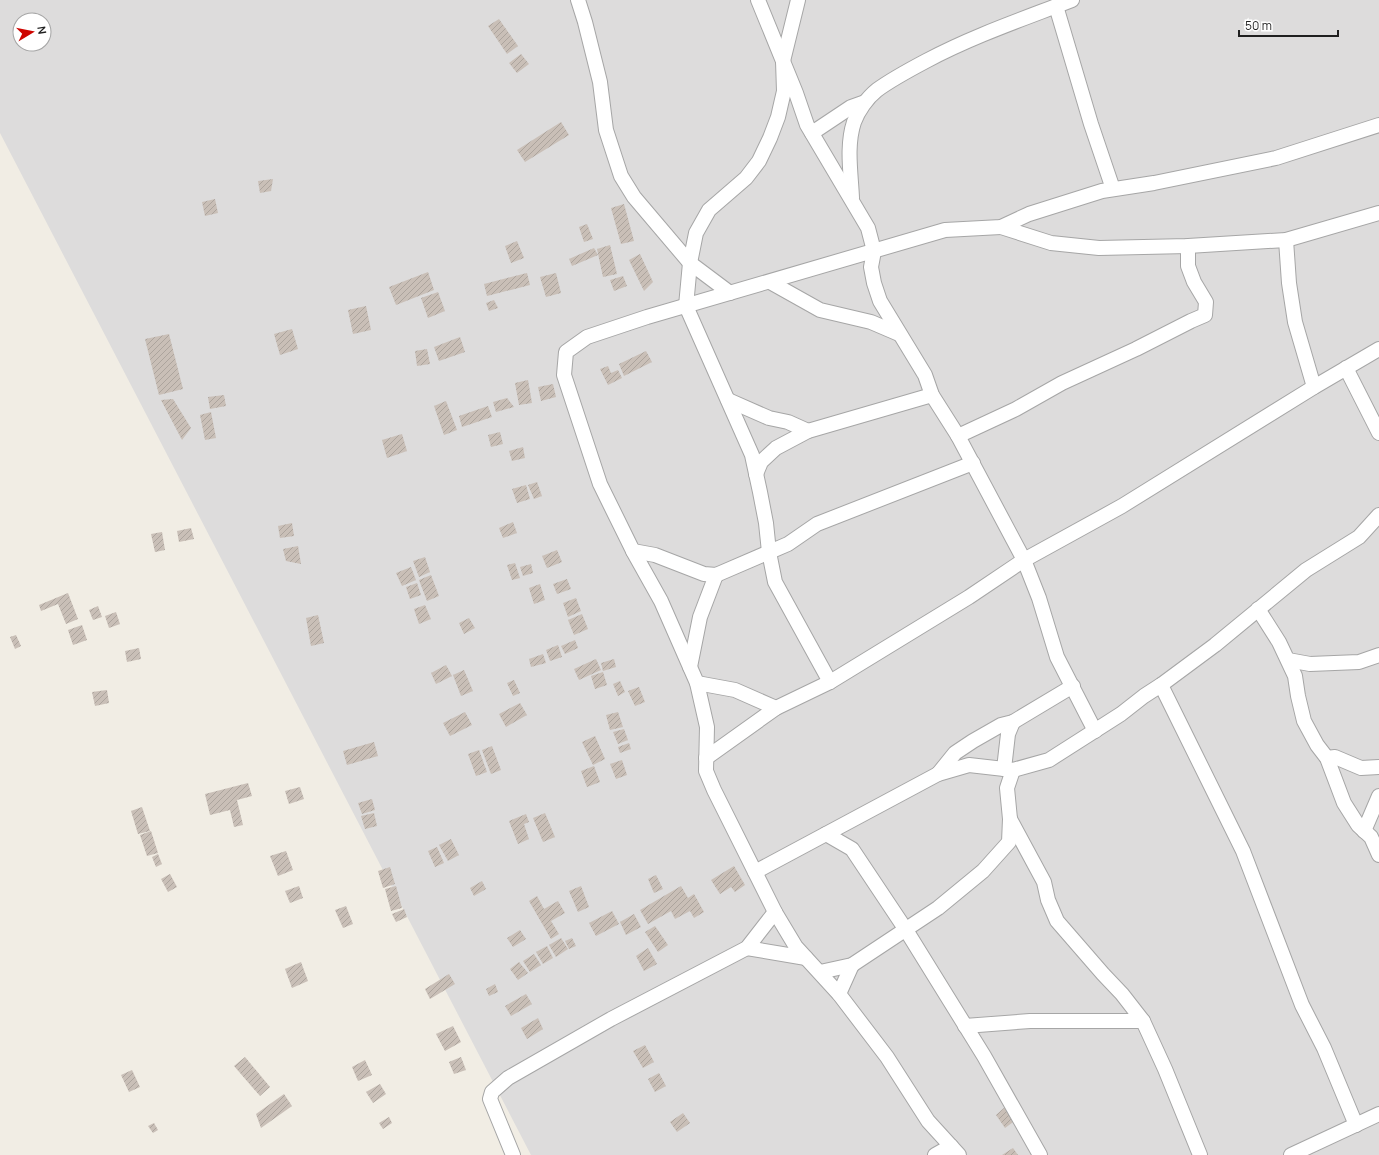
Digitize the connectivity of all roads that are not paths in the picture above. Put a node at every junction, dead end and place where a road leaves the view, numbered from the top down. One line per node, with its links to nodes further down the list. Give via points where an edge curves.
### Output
1 (578, 0): 17 (street, via 600,82 606,130 621,176 634,196)
2 (758, 0): 6 (street)
3 (798, 0): 6 (street)
4 (1072, 0): 5 (street)
5 (1056, 6): 7 (street, via 956,46 892,80); 10 (street)
6 (783, 61): 9 (street); 17 (street, via 784,92 778,117 760,161 746,178 709,210 696,233)
7 (865, 102): 9 (street, via 851,106); 11 (street, via 854,121 850,142)
8 (1379, 125): 10 (street, via 1276,158)
9 (812, 133): 11 (street)
10 (1113, 189): 13 (street, via 1029,214)
11 (852, 200): 16 (street, via 868,228)
12 (1379, 213): 14 (street)
13 (1001, 227): 15 (street, via 1051,243 1099,248); 16 (street, via 945,230)
14 (1286, 240): 15 (street); 24 (street, via 1294,322)
15 (1188, 246): 29 (street, via 1188,266 1206,302 1205,315)
16 (874, 251): 18 (street); 21 (street, via 871,267 874,283 880,301)
17 (690, 264): 19 (street); 20 (street)
18 (770, 282): 19 (street); 21 (street, via 820,310 871,322)
19 (730, 293): 20 (street)
20 (686, 306): 26 (street); 33 (street, via 587,338 566,352 564,375 600,484)
21 (899, 334): 25 (street, via 925,375)
22 (1379, 350): 23 (street)
23 (1346, 368): 24 (street); 28 (street)
24 (1314, 387): 35 (street, via 1122,506)
25 (932, 395): 27 (street); 29 (street)
26 (728, 400): 27 (street); 31 (street, via 752,455)
27 (808, 431): 31 (street, via 776,448 761,462)
28 (1379, 433)
29 (958, 436): 30 (street)
30 (973, 463): 34 (street, via 817,524 788,544); 35 (street)
31 (756, 474): 34 (street)
32 (1379, 515): 37 (street, via 1359,537 1306,570)
33 (633, 551): 36 (street, via 655,555 704,574); 40 (street, via 661,601)
34 (769, 552): 36 (street); 41 (street, via 776,582)
35 (1024, 560): 41 (street, via 969,597); 44 (street, via 1057,657)
36 (716, 575): 40 (street, via 700,617)
37 (1258, 609): 39 (street); 43 (street)
38 (1379, 655): 39 (street, via 1359,662 1310,664)
39 (1288, 660): 49 (street, via 1295,676 1304,721)
40 (690, 668): 42 (street)
41 (830, 682): 45 (street)
42 (697, 683): 45 (street, via 735,690); 48 (street, via 707,727)
43 (1161, 685): 47 (street); 71 (street, via 1243,851 1299,998 1324,1048)
44 (1072, 686): 46 (street); 47 (street)
45 (776, 708): 48 (street)
46 (1013, 722): 51 (street, via 1008,734); 52 (street, via 1001,725 954,753)
47 (1095, 731): 51 (street, via 1049,760)
48 (706, 758): 60 (street, via 706,770 714,790)
49 (1327, 758): 50 (street, via 1335,757 1361,768); 56 (street, via 1344,803)
50 (1379, 767)
51 (1009, 770): 52 (street, via 969,765); 54 (street, via 1007,788)
52 (938, 774): 55 (street)
53 (1379, 796): 56 (street)
54 (1010, 819): 62 (street, via 1009,842 983,871); 68 (street, via 1044,882 1057,921)
55 (848, 822): 57 (street); 58 (street)
56 (1364, 831): 59 (street, via 1371,837)
57 (826, 834): 58 (street); 60 (street)
58 (852, 849): 62 (street)
59 (1379, 855)
60 (755, 872): 61 (street)
61 (775, 912): 63 (street); 64 (street, via 796,947)
62 (906, 930): 65 (street); 69 (street)
63 (747, 948): 64 (street); 73 (street, via 611,1019 508,1078 492,1092 490,1100)
64 (806, 958): 66 (street)
65 (852, 965): 66 (street); 67 (street)
66 (820, 972): 67 (street)
67 (840, 994): 72 (street, via 887,1057 928,1121)
68 (1143, 1021): 69 (street, via 1030,1021); 76 (street)
69 (965, 1026): 75 (street)
70 (1379, 1114): 71 (street)
71 (1356, 1125): 77 (street)
72 (955, 1150): 74 (street)
73 (513, 1155)
74 (935, 1155)
75 (1040, 1155)
76 (1200, 1155)
77 (1291, 1155)

